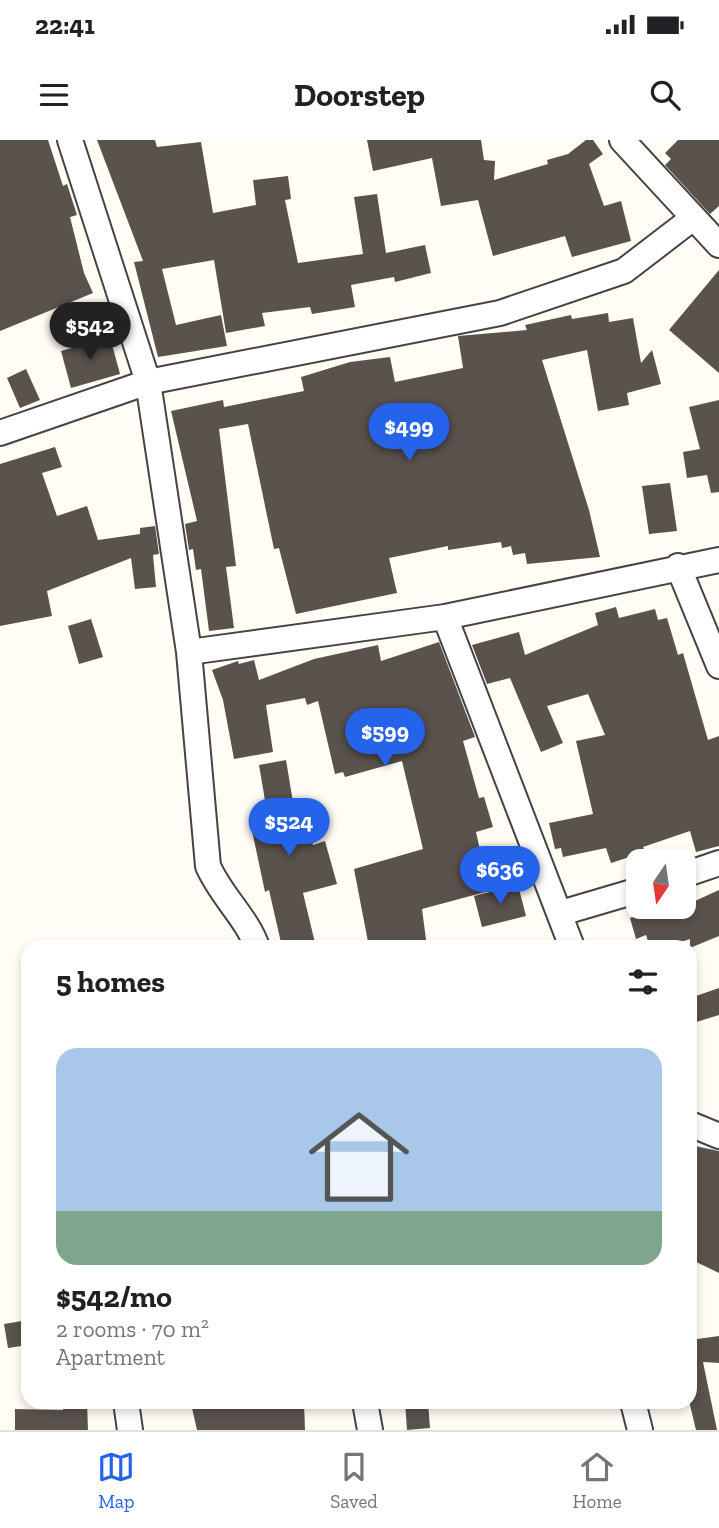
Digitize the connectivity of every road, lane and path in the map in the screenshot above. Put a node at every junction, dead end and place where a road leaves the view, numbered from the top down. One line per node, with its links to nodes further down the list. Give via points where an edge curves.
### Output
1 (69, 140): 5 (street)
2 (622, 140): 3 (street)
3 (693, 218): 4 (street); 5 (street, via 624,271 500,313)
4 (719, 245)
5 (148, 383): 6 (street); 10 (street)
6 (0, 433)
7 (719, 560): 8 (street)
8 (678, 566): 9 (street); 11 (street)
9 (445, 617): 10 (street); 15 (street)
10 (189, 652): 16 (street, via 208,866 219,891)
11 (719, 666)
12 (719, 863): 13 (street)
13 (696, 871)
14 (626, 894): 15 (street)
15 (561, 914): 17 (street)
16 (254, 940)
17 (570, 940)
18 (697, 1127): 19 (street)
19 (719, 1136)
20 (128, 1409): 23 (street)
21 (366, 1409): 24 (street)
22 (634, 1409): 25 (street)
23 (130, 1430)
24 (370, 1430)
25 (639, 1430)

